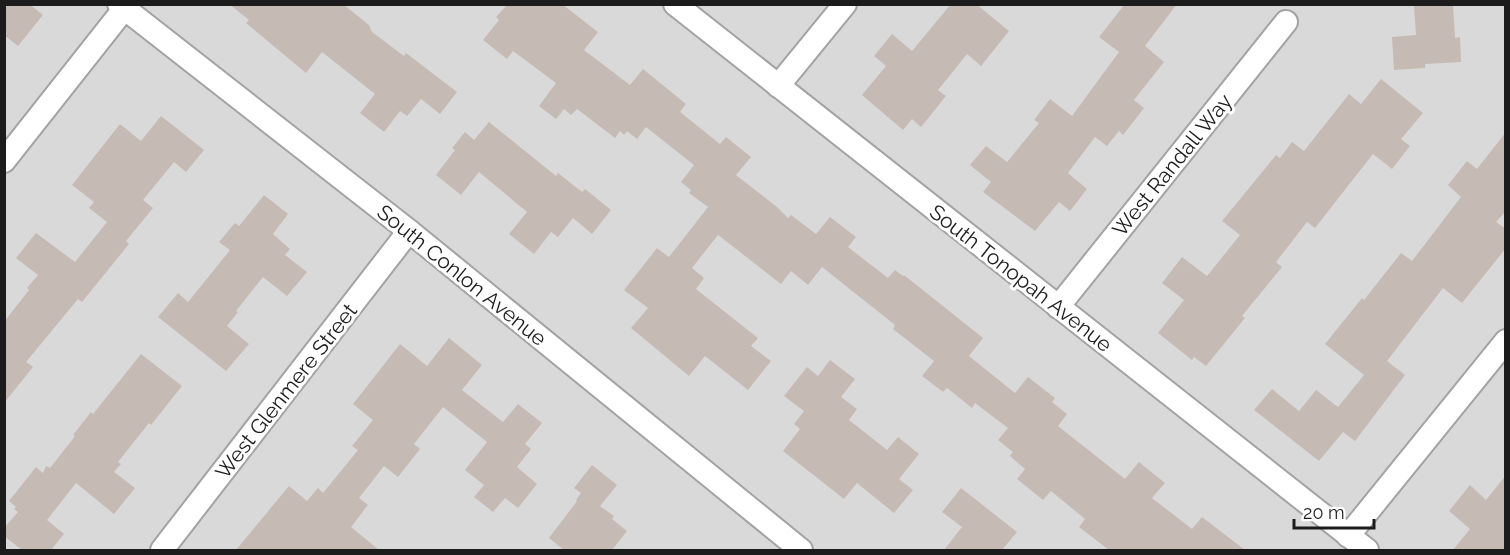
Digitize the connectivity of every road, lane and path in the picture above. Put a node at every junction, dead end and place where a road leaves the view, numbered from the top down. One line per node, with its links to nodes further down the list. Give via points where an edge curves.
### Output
1 (675, 4): 5 (street, South Tonopah Avenue)
2 (844, 4): 5 (street)
3 (124, 6): 6 (street); 7 (street, South Conlon Avenue)
4 (1286, 22): 8 (street, West Randall Way)
5 (778, 86): 8 (street, South Tonopah Avenue)
6 (4, 161)
7 (409, 231): 11 (street, West Glenmere Street); 12 (street, South Conlon Avenue)
8 (1058, 307): 10 (street, South Tonopah Avenue)
9 (1506, 341): 10 (street)
10 (1348, 536): 13 (street, South Tonopah Avenue)
11 (162, 550)
12 (801, 550)
13 (1367, 550)

